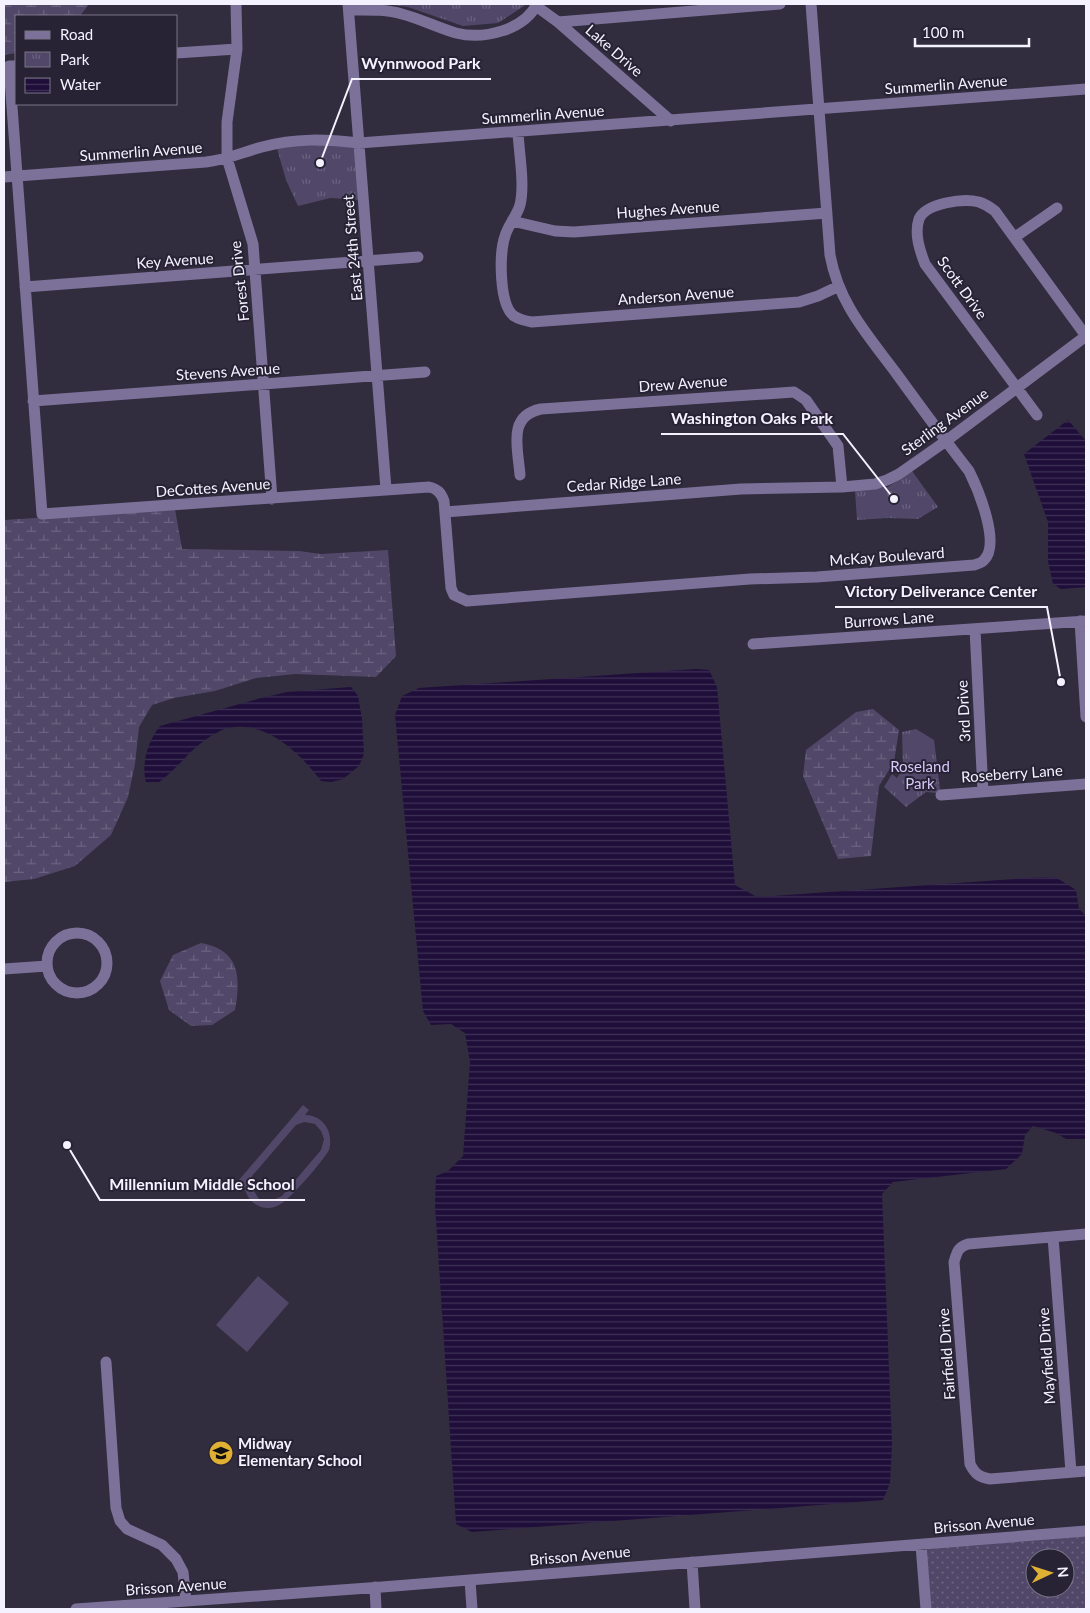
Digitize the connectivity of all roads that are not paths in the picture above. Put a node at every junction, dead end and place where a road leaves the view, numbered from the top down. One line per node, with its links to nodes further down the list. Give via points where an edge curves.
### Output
1 (236, 4): 7 (street, Forest Drive)
2 (780, 4): 6 (street)
3 (811, 4): 11 (street, McKay Boulevard)
4 (537, 5): 5 (street, via 524,21 506,30 477,35 458,34 401,13); 6 (street, Lake Drive)
5 (348, 7): 14 (street, East 24th Street)
6 (558, 22): 12 (street, Lake Drive)
7 (237, 49): 8 (street); 15 (street, Forest Drive, via 227,122)
8 (178, 53)
9 (13, 66): 16 (street)
10 (1086, 89): 11 (street, Summerlin Avenue)
11 (819, 110): 12 (street, Summerlin Avenue); 19 (street, McKay Boulevard)
12 (671, 120): 13 (street, Summerlin Avenue)
13 (518, 132): 14 (street, Summerlin Avenue); 20 (street, via 520,205)
14 (359, 143): 15 (street, Summerlin Avenue, via 300,140); 23 (street, East 24th Street)
15 (227, 158): 16 (street, Summerlin Avenue); 24 (street, Forest Drive, via 253,244)
16 (17, 176): 17 (street, Summerlin Avenue); 25 (street)
17 (4, 177)
18 (1057, 208): 21 (street)
19 (827, 213): 20 (street, Hughes Avenue, via 574,232); 26 (street, McKay Boulevard, via 830,255)
20 (512, 221): 26 (street, Anderson Avenue, via 502,250 505,301 514,316 523,321 808,300)
21 (1015, 237): 27 (street, Scott Drive); 31 (street, Scott Drive, via 995,211 976,201 936,205 926,210 919,220 919,243 925,264)
22 (418, 257): 23 (street, Key Avenue)
23 (369, 260): 24 (street, Key Avenue); 29 (street, East 24th Street)
24 (256, 270): 25 (street, Key Avenue); 30 (street, Forest Drive)
25 (25, 287): 32 (street)
26 (837, 287): 34 (street, McKay Boulevard, via 854,316)
27 (1086, 336): 31 (street, Sterling Avenue)
28 (425, 372): 29 (street, Stevens Avenue)
29 (378, 375): 30 (street, Stevens Avenue); 37 (street, East 24th Street)
30 (264, 385): 32 (street, Stevens Avenue); 39 (street, Forest Drive)
31 (1016, 388): 33 (street, Scott Drive); 34 (street, Sterling Avenue)
32 (33, 401): 39 (street, DeCottes Avenue, via 42,514)
33 (1037, 415)
34 (946, 441): 36 (street, Sterling Avenue, via 887,480); 40 (street, McKay Boulevard, via 978,488 990,534 989,554 984,561 974,565 467,601 454,595 450,588)
35 (520, 475): 36 (street, Drew Avenue, via 518,427 533,410 794,392 806,400 838,446)
36 (842, 487): 38 (street, Sterling Avenue)
37 (386, 489): 39 (street, DeCottes Avenue); 40 (street, McKay Boulevard, via 422,486 436,489 444,501)
38 (805, 489): 40 (street, Cedar Ridge Lane, via 741,489)
39 (272, 499)
40 (445, 512)
41 (1083, 621): 42 (street, Burrows Lane); 44 (street)
42 (975, 629): 43 (street, Burrows Lane); 46 (street, 3rd Drive)
43 (754, 644)
44 (1086, 717)
45 (1086, 784): 46 (street, Roseberry Lane)
46 (983, 792): 47 (street, Roseberry Lane)
47 (941, 795)
48 (47, 966): 48 (street, via 57,985 79,993 100,982 106,972 107,960 104,949 96,940 75,932 54,943); 49 (street)
49 (4, 969)
50 (1086, 1234): 51 (street, Fairfield Drive)
51 (1053, 1237): 54 (street, Mayfield Drive); 54 (street, Fairfield Drive, via 968,1244 957,1251 954,1262 970,1464 980,1477 990,1479)
52 (106, 1362): 60 (street, via 116,1508 120,1521 126,1528 162,1545 176,1559 183,1572)
53 (1086, 1471): 54 (street, Fairfield Drive)
54 (1072, 1472)
55 (1086, 1531): 56 (street, Brisson Avenue)
56 (921, 1545): 57 (street, Brisson Avenue); 65 (street)
57 (692, 1562): 58 (street, Brisson Avenue); 64 (street)
58 (470, 1580): 59 (street, Brisson Avenue); 63 (street)
59 (375, 1587): 60 (street, Brisson Avenue); 62 (street)
60 (190, 1604): 61 (street, Brisson Avenue)
61 (76, 1609)
62 (376, 1609)
63 (472, 1609)
64 (695, 1609)
65 (926, 1609)

